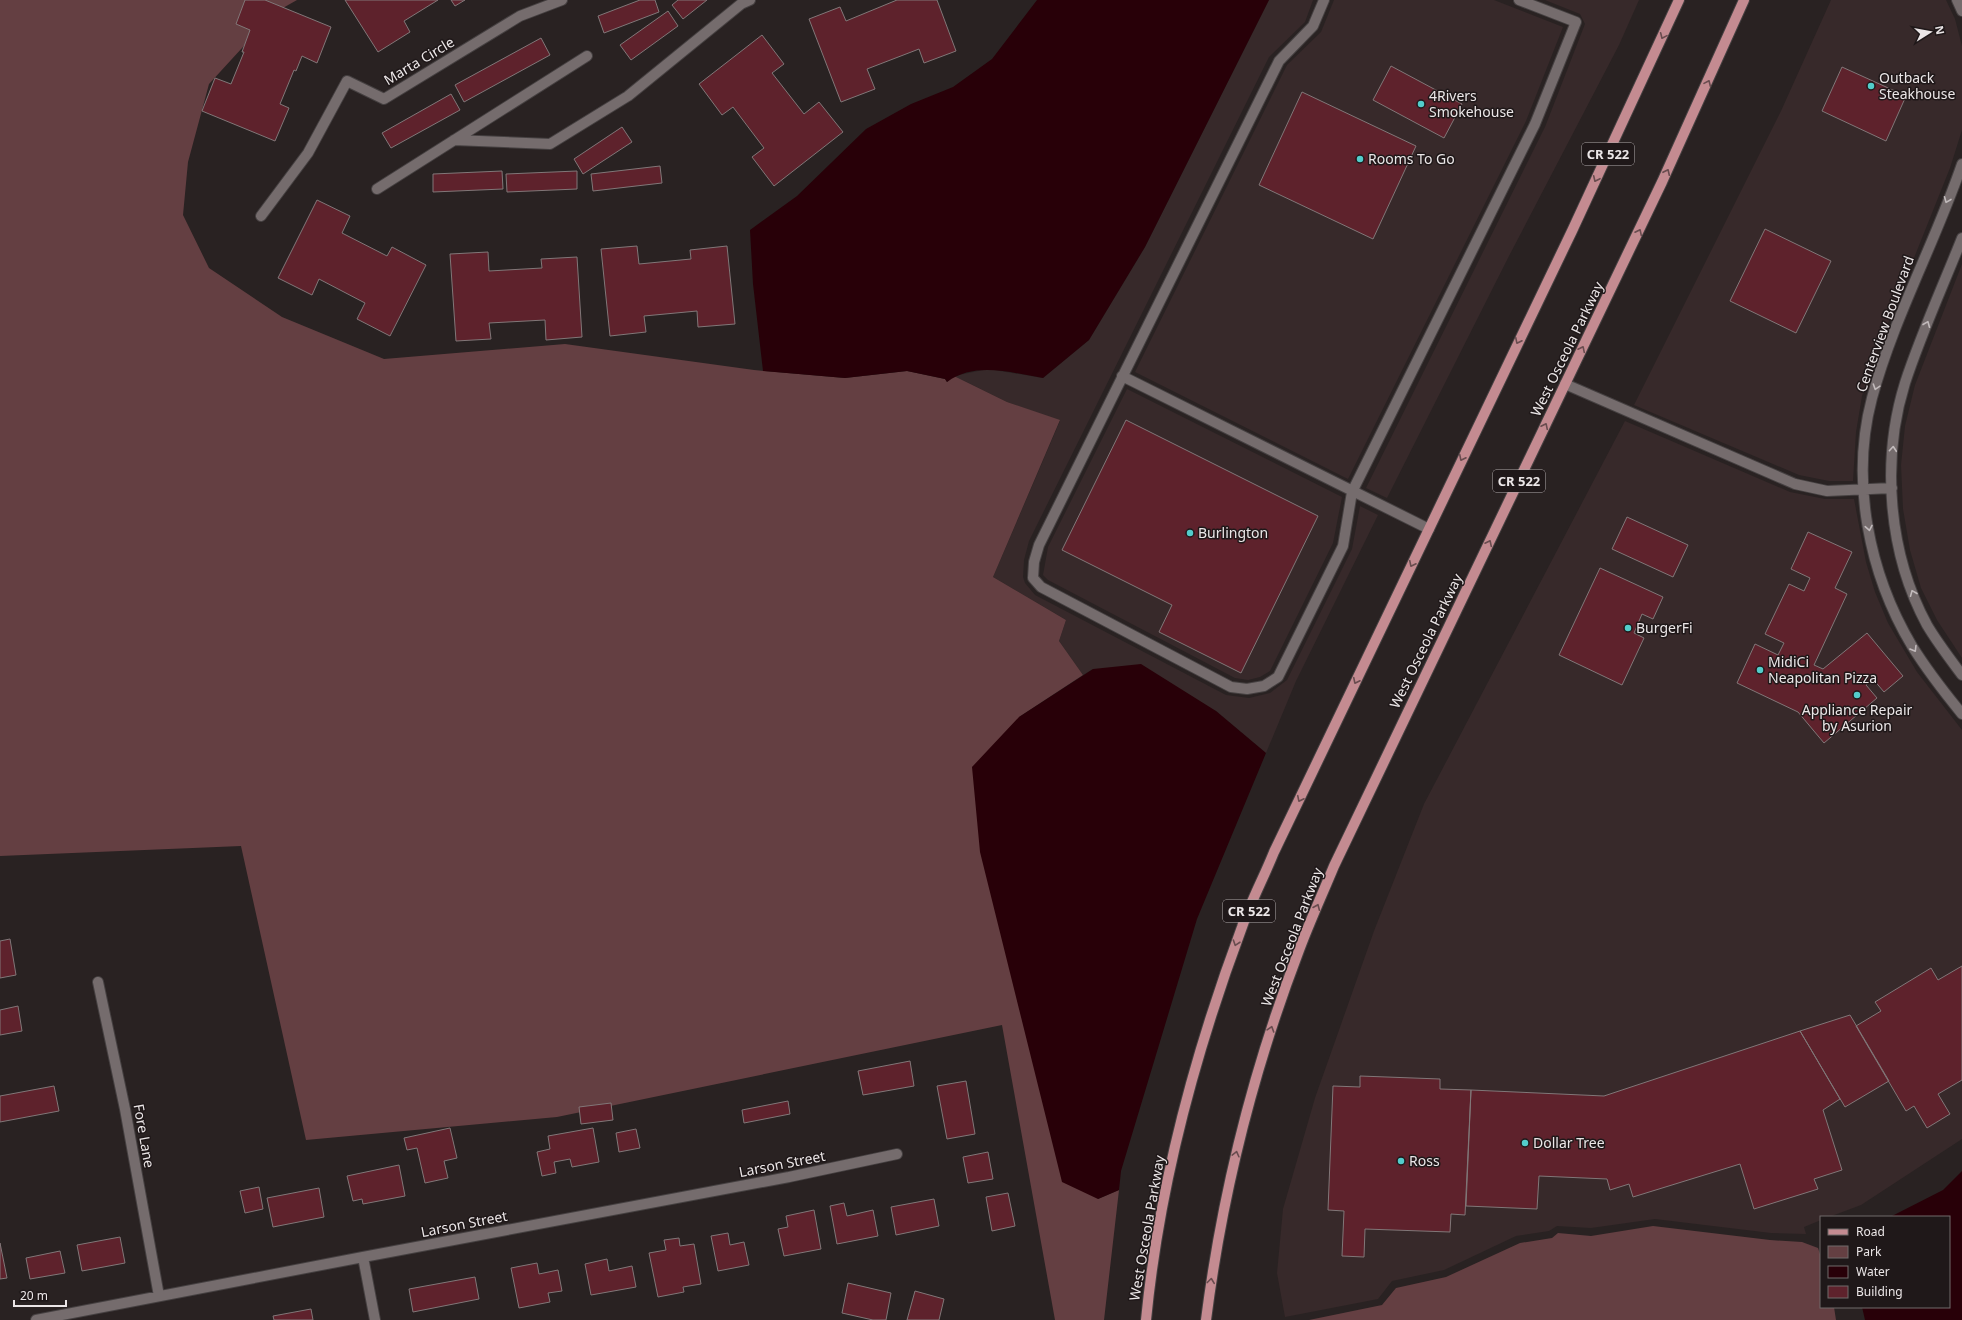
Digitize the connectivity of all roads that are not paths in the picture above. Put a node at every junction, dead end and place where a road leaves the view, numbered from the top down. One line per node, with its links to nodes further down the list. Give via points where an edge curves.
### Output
1 (562, 0): 13 (street, Marta Circle, via 520,16 384,99 347,81 308,153)
2 (750, 0): 10 (street, via 741,4 628,96 550,144)
3 (1324, 0): 15 (street, via 1313,26 1279,61)
4 (1519, 0): 19 (street, via 1576,22 1535,124)
5 (1679, 0): 20 (main road, West Osceola Parkway / CR 522, one-way to 20)
6 (1744, 0): 16 (main road, West Osceola Parkway / CR 522, one-way to 6, via 1662,182)
7 (1957, 0): 8 (street)
8 (1962, 11)
9 (587, 56): 10 (street)
10 (454, 140): 12 (street)
11 (1962, 164): 18 (street, Centerview Boulevard, one-way to 18, via 1889,346 1872,399 1866,433)
12 (377, 189)
13 (261, 216)
14 (1962, 238): 17 (street, one-way to 14, via 1891,465 1895,425 1905,383)
15 (1122, 376): 19 (street); 19 (street, via 1039,544 1033,578 1041,587 1231,687 1248,689 1264,686 1278,677 1343,546)
16 (1565, 384): 18 (street, via 1795,484 1827,491); 30 (main road, West Osceola Parkway / CR 522, one-way to 16, via 1223,1215 1246,1113 1271,1029 1298,953 1334,866)
17 (1892, 488): 18 (street); 21 (street, one-way to 17, via 1927,625 1912,591 1900,552)
18 (1863, 489): 22 (street, Centerview Boulevard, one-way to 22, via 1884,590 1930,674)
19 (1352, 492): 20 (street)
20 (1429, 529): 29 (main road, West Osceola Parkway / CR 522, one-way to 29, via 1274,852 1242,926 1210,1020 1184,1110 1151,1273)
21 (1962, 675)
22 (1962, 714)
23 (98, 982): 26 (street, Fore Lane, via 125,1109)
24 (897, 1154): 25 (street, Larson Street, via 781,1179)
25 (363, 1257): 26 (street, Larson Street); 28 (street)
26 (159, 1296): 27 (street, Larson Street)
27 (36, 1320)
28 (375, 1320)
29 (1146, 1320)
30 (1206, 1320)

